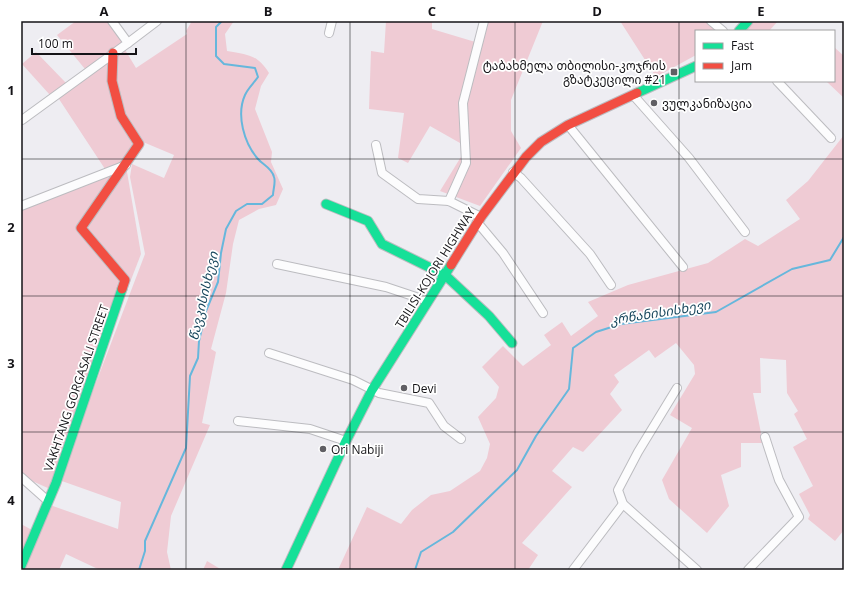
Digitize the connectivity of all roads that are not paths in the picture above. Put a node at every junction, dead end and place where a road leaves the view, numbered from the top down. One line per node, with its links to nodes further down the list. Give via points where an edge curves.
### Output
1 (112, 21): 10 (street)
2 (157, 21): 10 (street)
3 (332, 21): 9 (street)
4 (484, 21): 21 (street, via 463,103 466,162)
5 (711, 21): 7 (street)
6 (748, 21): 8 (street)
7 (722, 30)
8 (740, 30)
9 (329, 33)
10 (128, 43): 11 (street)
11 (113, 53): 15 (street); 19 (street, via 112,81 121,116 138,142 138,147)
12 (695, 66): 14 (street, TBILISI-KOJORI HIGHWAY)
13 (778, 82): 17 (street)
14 (634, 96): 16 (street, TBILISI-KOJORI HIGHWAY); 25 (street, via 689,158)
15 (22, 120)
16 (568, 125): 20 (street, TBILISI-KOJORI HIGHWAY, via 541,142); 27 (street)
17 (831, 138)
18 (376, 145): 21 (street, via 382,173 418,199)
19 (126, 165): 23 (street); 41 (street, VAKHTANG GORGASALI STREET, via 81,228 124,280)
20 (513, 172): 24 (street, TBILISI-KOJORI HIGHWAY); 29 (street, via 590,254)
21 (449, 201): 24 (street)
22 (326, 204): 28 (street, via 368,221 382,244)
23 (21, 206)
24 (479, 219): 28 (street, TBILISI-KOJORI HIGHWAY); 31 (street)
25 (745, 232)
26 (277, 264): 30 (street, via 386,287)
27 (683, 266)
28 (445, 275): 30 (street, TBILISI-KOJORI HIGHWAY); 32 (street)
29 (611, 285)
30 (428, 301): 35 (street, TBILISI-KOJORI HIGHWAY)
31 (543, 313)
32 (512, 343)
33 (269, 353): 35 (street, via 353,380)
34 (677, 388): 42 (street, via 618,490)
35 (372, 390): 38 (street, via 429,403 444,426); 39 (street, TBILISI-KOJORI HIGHWAY)
36 (238, 421): 39 (street, via 310,429)
37 (765, 437): 47 (street, via 779,480 798,517)
38 (461, 439)
39 (346, 441): 44 (street, TBILISI-KOJORI HIGHWAY)
40 (21, 477): 41 (street)
41 (48, 501): 43 (street, VAKHTANG GORGASALI STREET)
42 (623, 504): 45 (street); 46 (street)
43 (21, 566)
44 (286, 570)
45 (573, 570)
46 (698, 570)
47 (748, 570)

